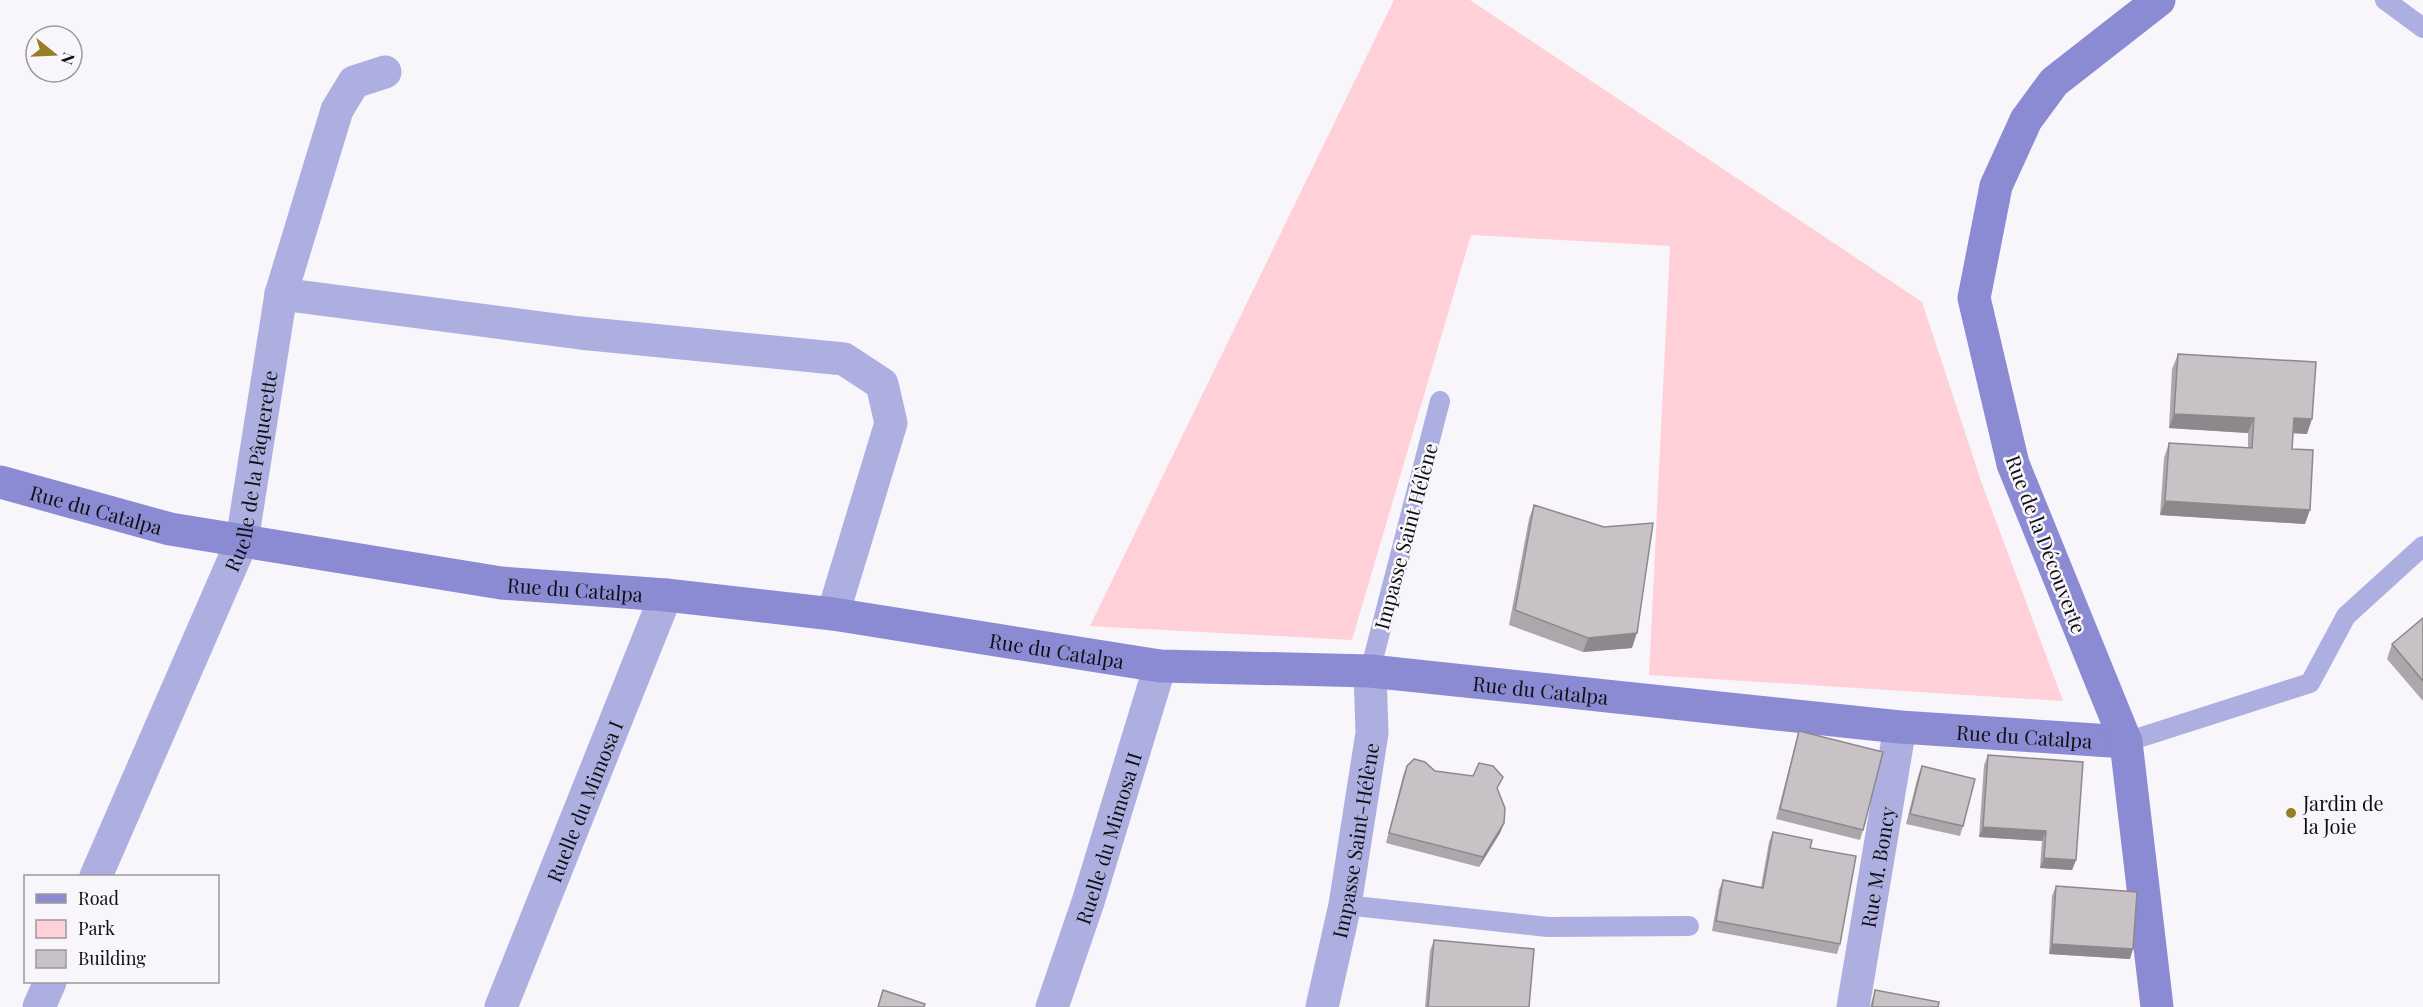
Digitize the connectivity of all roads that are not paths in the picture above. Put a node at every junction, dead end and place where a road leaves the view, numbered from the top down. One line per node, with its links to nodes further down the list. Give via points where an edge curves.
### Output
1 (2159, 0): 15 (street, Rue de la Découverte, via 2054,82 2026,120 1996,186 1974,298 2013,464)
2 (2385, 0): 3 (lane)
3 (2423, 28)
4 (385, 72): 5 (street, Ruelle de la Pâquerette, via 354,82 337,110)
5 (281, 294): 8 (street, Ruelle de la Pâquerette); 11 (street, via 579,333 844,359 882,384 891,423)
6 (1440, 401): 13 (lane, Impasse Saint Hélène)
7 (0, 482): 8 (street, Rue du Catalpa, via 170,529)
8 (242, 541): 10 (street, Rue du Catalpa, via 501,583); 16 (street, Ruelle de la Pâquerette)
9 (2423, 546): 15 (lane, via 2346,616 2310,682)
10 (666, 595): 11 (street, Rue du Catalpa); 21 (street, Ruelle du Mimosa I)
11 (833, 614): 12 (street, Rue du Catalpa)
12 (1160, 666): 13 (street, Rue du Catalpa); 22 (street, Ruelle du Mimosa II)
13 (1370, 671): 14 (street, Rue du Catalpa); 17 (street, Impasse Saint-Hélène, via 1372,733)
14 (1900, 727): 15 (street, Rue du Catalpa); 24 (street, Rue M. Boncy)
15 (2126, 742): 25 (street, Rue de la Découverte)
16 (96, 875)
17 (1345, 905): 18 (lane, via 1548,927); 23 (street, Impasse Saint-Hélène)
18 (1689, 926)
19 (49, 983): 20 (street)
20 (39, 1007)
21 (501, 1007)
22 (1052, 1007)
23 (1322, 1007)
24 (1853, 1007)
25 (2157, 1007)

